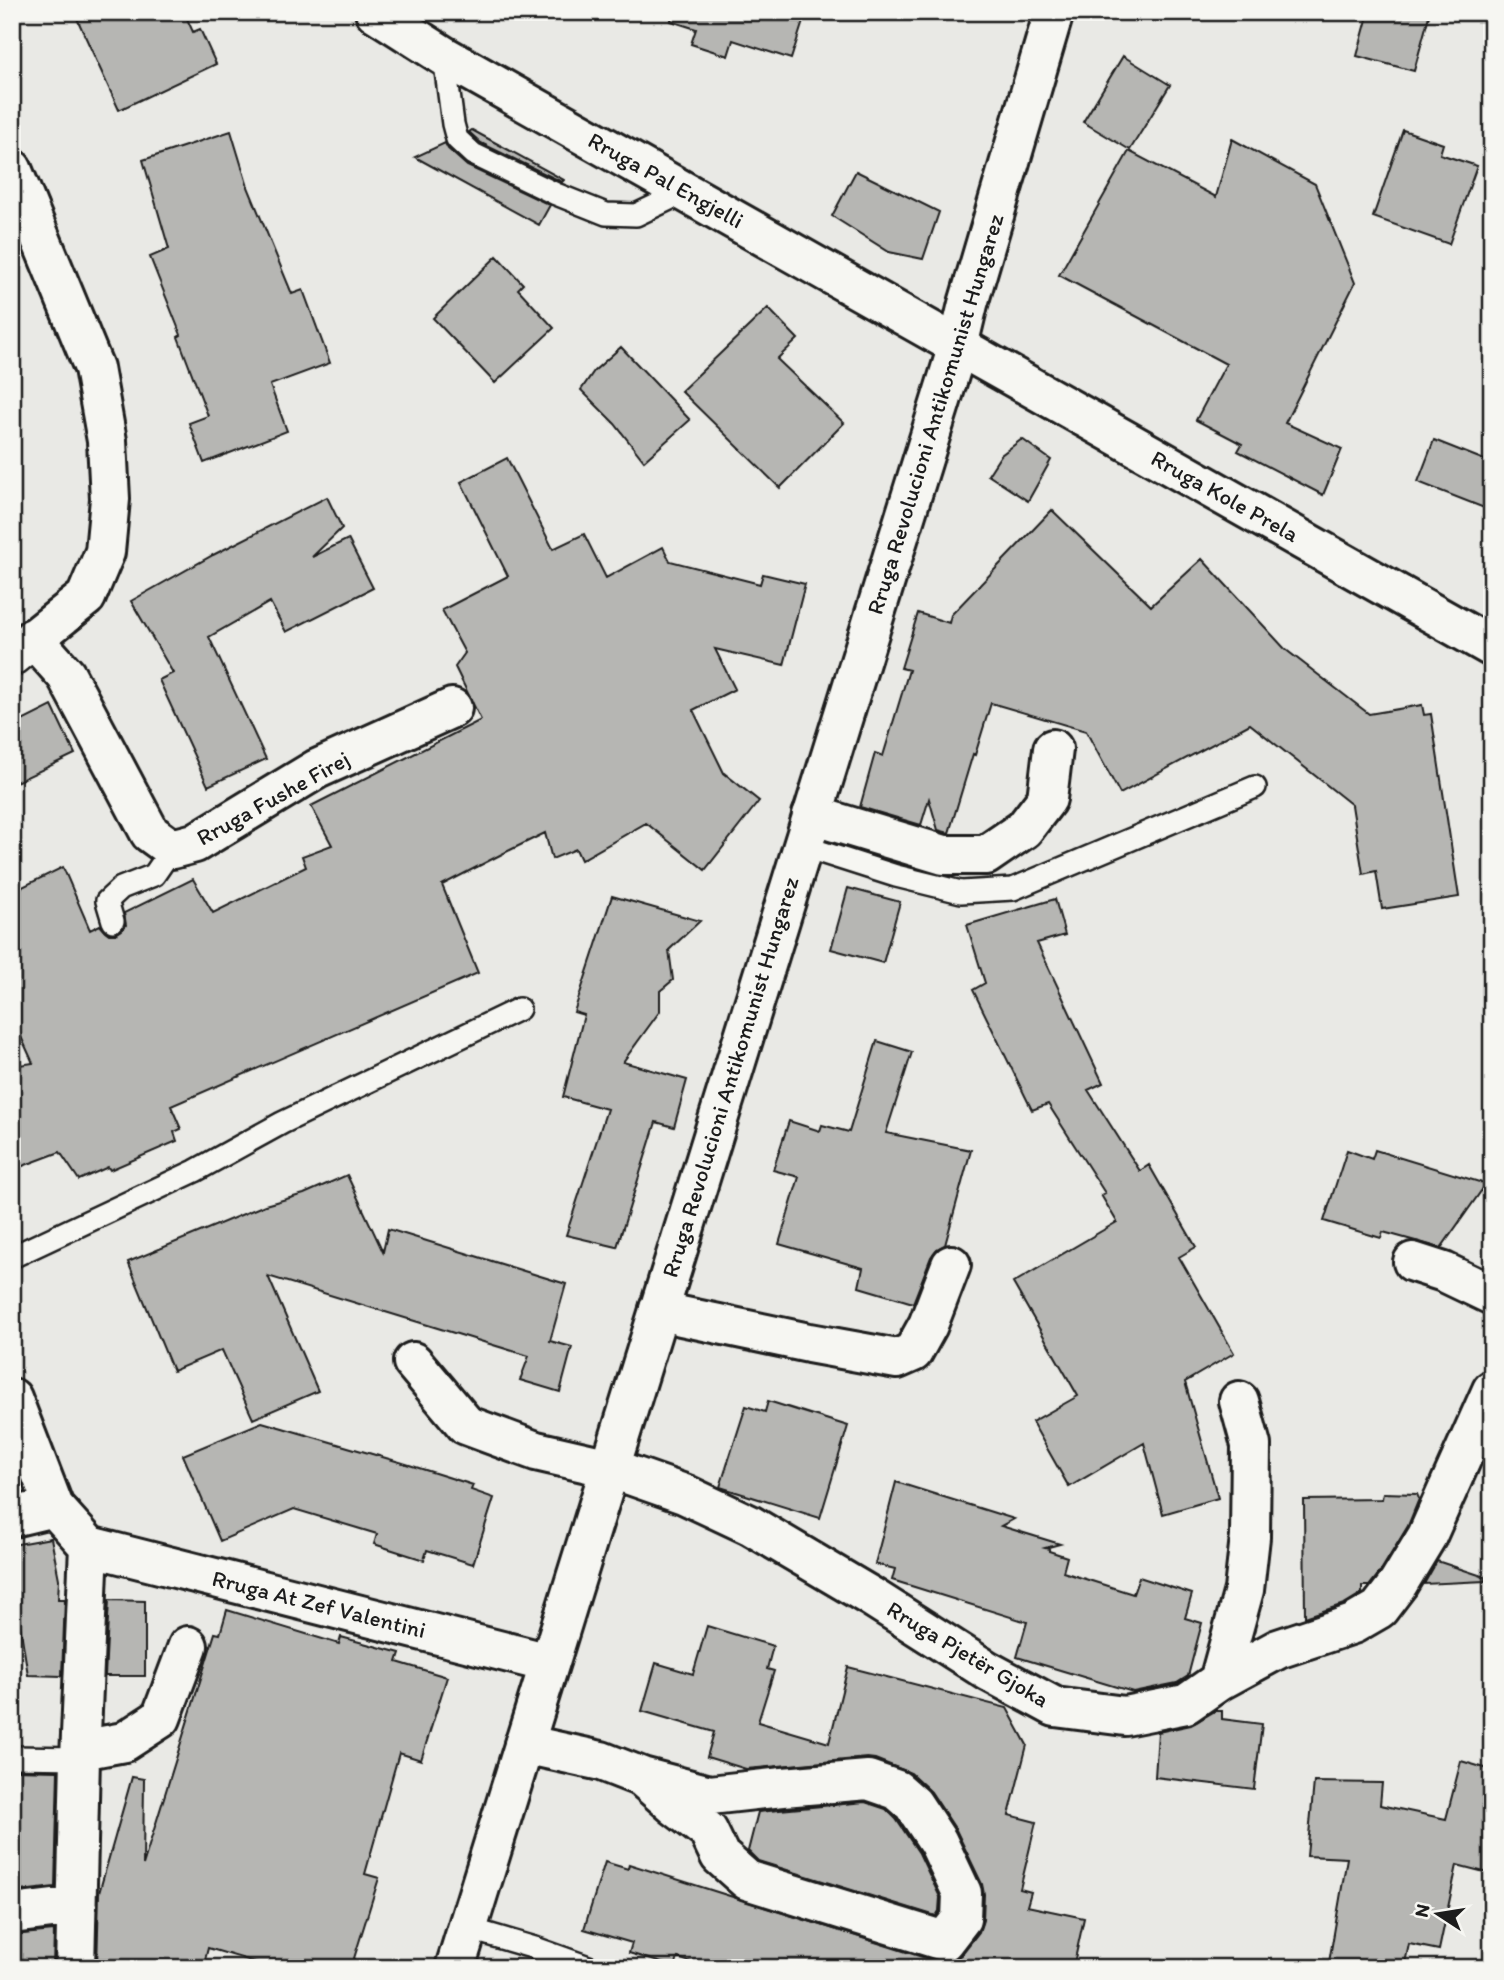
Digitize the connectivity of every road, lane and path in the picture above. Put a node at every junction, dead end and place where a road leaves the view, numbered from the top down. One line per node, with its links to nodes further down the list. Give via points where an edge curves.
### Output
1 (376, 12): 3 (street, Rruga Pal Engjelli)
2 (1054, 12): 6 (street, Rruga Revolucioni Antikomunist Hungarez)
3 (444, 56): 5 (street, Rruga Pal Engjelli); 5 (lane, via 457,139 473,154 607,214 636,215)
4 (12, 169): 7 (street, via 94,368 107,441 110,499 105,552 86,597)
5 (687, 191): 6 (street, Rruga Pal Engjelli)
6 (958, 346): 8 (street, Rruga Kole Prela); 12 (street, Rruga Revolucioni Antikomunist Hungarez)
7 (23, 647): 13 (street, Rruga Fushe Firej, via 66,675 150,833)
8 (1492, 647)
9 (452, 708): 13 (street, Rruga Fushe Firej, via 317,769 195,843)
10 (1053, 748): 12 (street, via 1047,799 1024,829 986,855 944,855)
11 (1255, 787): 12 (lane, Rruga Revolucioni Antikomunist Hungarez, via 1013,889 961,892 896,876)
12 (807, 831): 20 (street, Rruga Revolucioni Antikomunist Hungarez)
13 (172, 849): 14 (lane, via 154,875 121,888 107,901)
14 (113, 922)
15 (519, 1009): 16 (lane)
16 (12, 1257)
17 (1413, 1262): 19 (street)
18 (951, 1265): 20 (street, Rruga Revolucioni Antikomunist Hungarez, via 913,1352 897,1359)
19 (1492, 1295)
20 (659, 1309): 25 (street, Rruga Revolucioni Antikomunist Hungarez)
21 (413, 1362): 25 (street, via 466,1425 536,1451)
22 (1492, 1390): 31 (street, Rruga Pjetër Gjoka, via 1427,1536 1379,1609 1353,1624 1278,1649)
23 (12, 1398): 26 (street)
24 (1239, 1401): 31 (street, via 1251,1445 1250,1537 1244,1590)
25 (610, 1468): 30 (street, Rruga Revolucioni Antikomunist Hungarez); 31 (street, Rruga Pjetër Gjoka, via 684,1493 750,1525 1055,1707 1125,1716 1186,1704)
26 (54, 1507): 27 (street); 28 (street)
27 (12, 1517)
28 (89, 1546): 30 (street, Rruga At Zef Valentini); 33 (street)
29 (188, 1646): 33 (street, via 161,1718 124,1742)
30 (549, 1663): 32 (street, Rruga Revolucioni Antikomunist Hungarez)
31 (1219, 1681)
32 (524, 1744): 35 (street, via 601,1761); 38 (street, Rruga Revolucioni Antikomunist Hungarez)
33 (81, 1754): 34 (lane); 36 (street)
34 (12, 1757)
35 (642, 1777): 35 (street, via 708,1831 720,1856 747,1880 944,1941 961,1919 962,1893 938,1842 914,1804 897,1790 868,1780 710,1795)
36 (77, 1906): 37 (street); 39 (street)
37 (12, 1914)
38 (467, 1928): 40 (street, Rruga Revolucioni Antikomunist Hungarez); 41 (lane)
39 (75, 1968)
40 (454, 1968)
41 (591, 1968)

